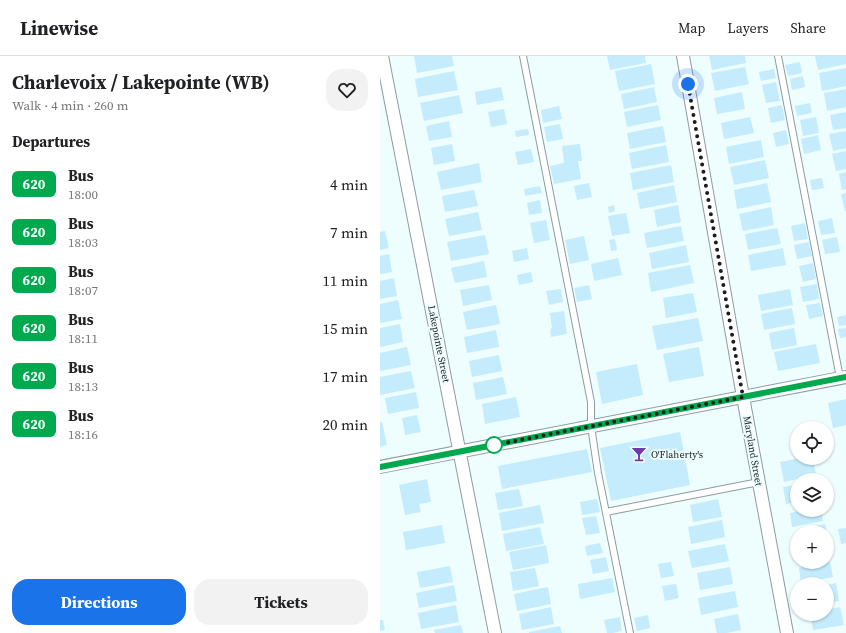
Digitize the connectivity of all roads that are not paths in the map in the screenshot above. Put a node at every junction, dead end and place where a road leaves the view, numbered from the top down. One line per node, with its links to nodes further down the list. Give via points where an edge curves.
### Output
1 (382, 56): 8 (street, Lakepointe Street)
2 (523, 56): 7 (lane, via 591,402)
3 (683, 56): 6 (street, Maryland Street)
4 (778, 56): 5 (lane)
5 (843, 378): 6 (street)
6 (743, 397): 7 (street); 10 (street, Maryland Street)
7 (592, 426): 8 (street); 11 (lane)
8 (460, 451): 9 (street); 12 (street, Lakepointe Street)
9 (380, 467)
10 (759, 482): 11 (lane); 14 (street, Maryland Street)
11 (606, 512): 13 (lane)
12 (495, 633)
13 (630, 633)
14 (787, 633)

